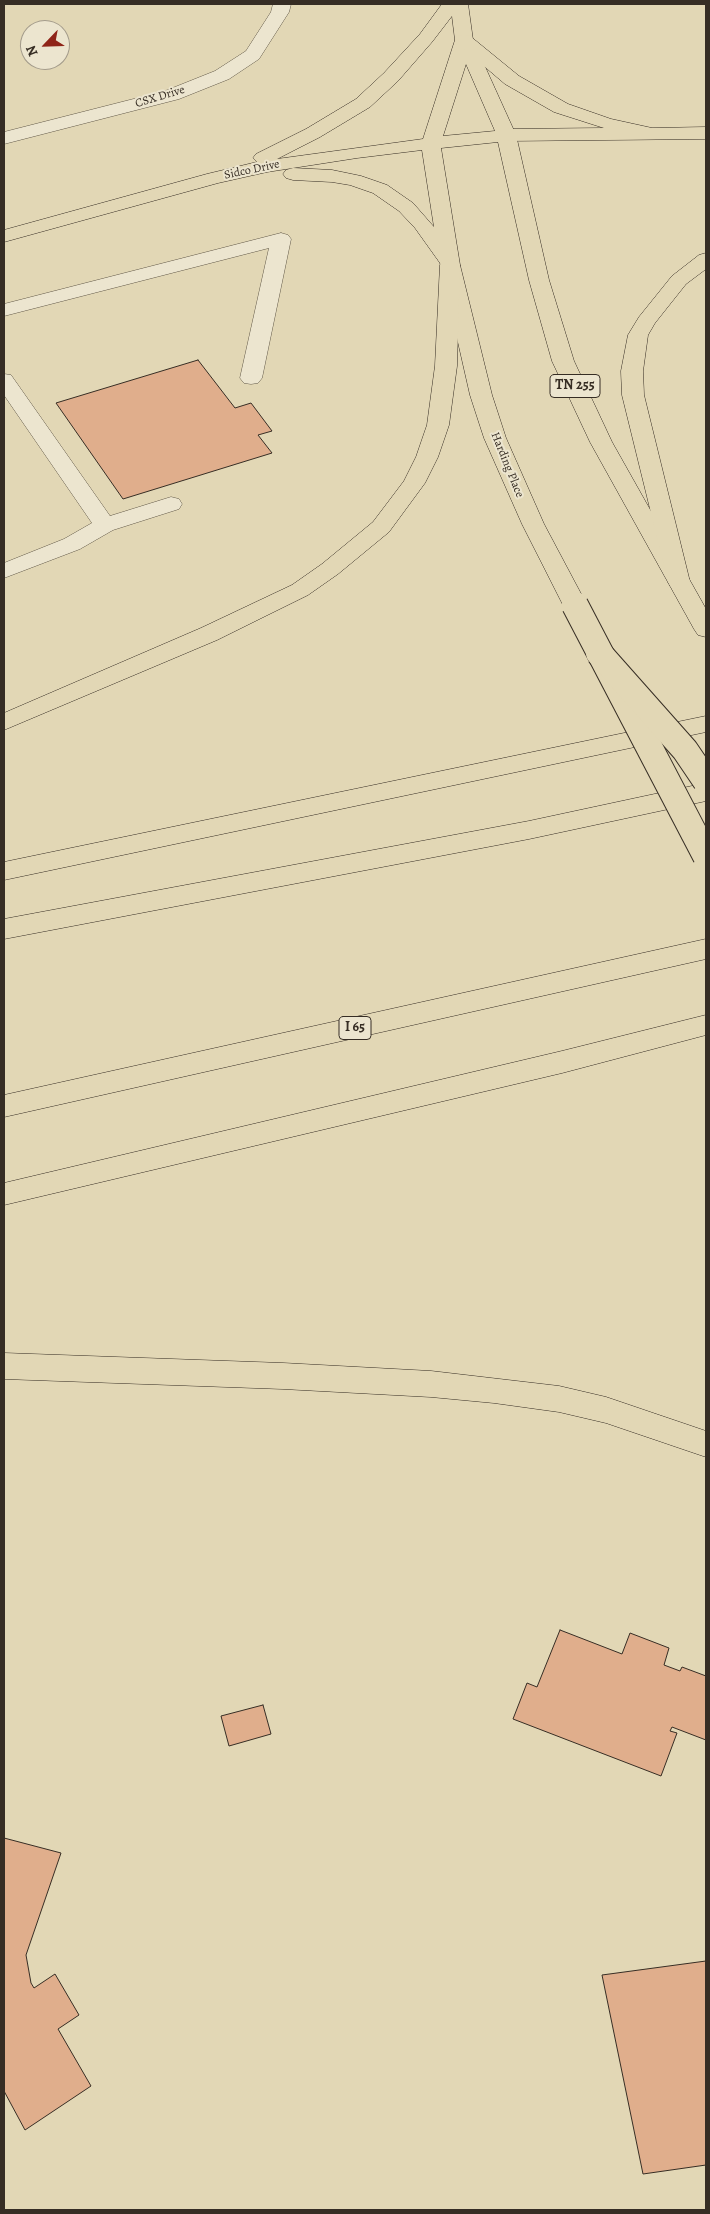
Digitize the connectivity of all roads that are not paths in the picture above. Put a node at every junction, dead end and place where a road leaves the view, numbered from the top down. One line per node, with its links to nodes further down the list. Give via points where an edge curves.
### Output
1 (282, 4): 8 (lane, CSX Drive, via 252,55 222,75 172,95)
2 (450, 4): 10 (main road, via 426,38 363,103)
3 (460, 4): 4 (main road, Harding Place / TN 255)
4 (464, 40): 6 (main road, via 512,80 561,108 606,124); 7 (main road, Harding Place / TN 255); 9 (main road, Harding Place / TN 255)
5 (706, 133): 6 (main road)
6 (654, 134): 7 (main road, Sidco Drive)
7 (506, 135): 9 (main road, Sidco Drive); 21 (main road, Harding Place / TN 255, via 539,280 563,361 601,442)
8 (4, 138)
9 (431, 144): 10 (main road, Sidco Drive, via 339,155); 14 (main road, Harding Place / TN 255)
10 (235, 173): 11 (main road, Sidco Drive)
11 (214, 178): 12 (main road, Sidco Drive); 14 (main road, via 310,174 332,176 380,189 406,207 422,224)
12 (4, 236)
13 (706, 259): 21 (main road, via 679,280 646,321 638,335 632,371 633,395)
14 (450, 265): 23 (main road, Harding Place / TN 255, bridge, via 481,395 495,438 533,524); 24 (main road, via 446,366 438,425 414,483 381,527 300,590 209,634)
15 (4, 310): 16 (lane, via 281,239)
16 (252, 378)
17 (4, 380): 19 (lane)
18 (171, 504): 19 (lane)
19 (105, 525): 20 (lane, via 72,544)
20 (4, 571)
21 (678, 582): 22 (main road, Harding Place / TN 255)
22 (706, 629)
23 (599, 653): 26 (main road, bridge, via 685,750); 28 (main road, Harding Place / TN 255, bridge)
24 (4, 722)
25 (706, 724): 29 (main road)
26 (706, 780)
27 (706, 792): 30 (main road, via 529,830)
28 (706, 856)
29 (4, 871)
30 (4, 929)
31 (706, 949): 33 (main road, I 65)
32 (706, 1025): 34 (main road)
33 (4, 1106)
34 (4, 1194)
35 (4, 1366): 36 (main road, via 274,1376 494,1390 606,1410)
36 (706, 1444)

